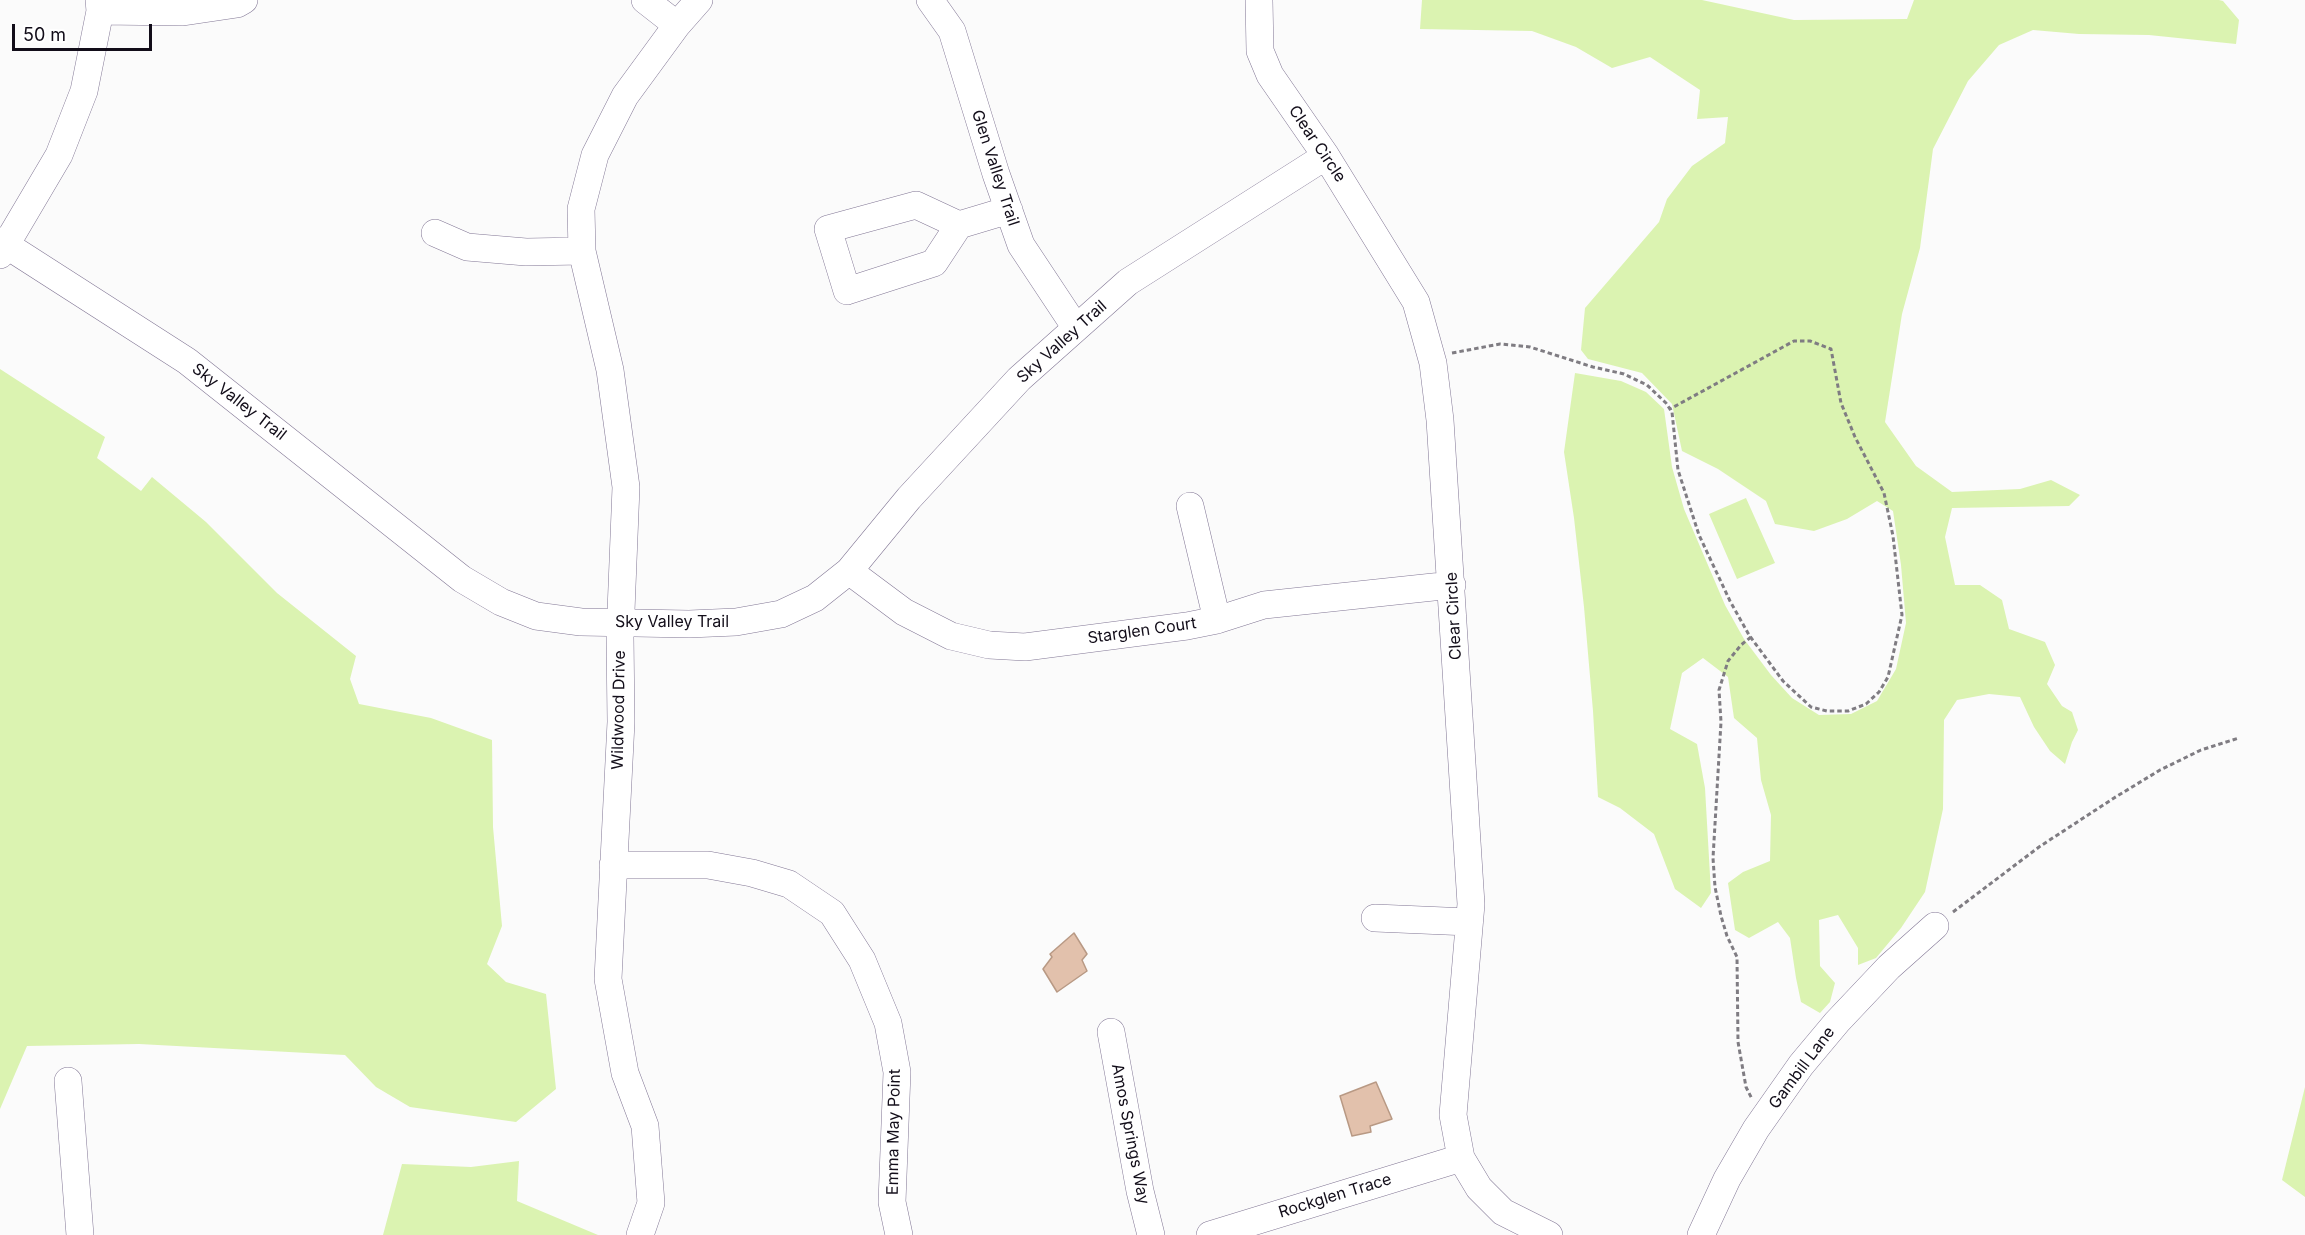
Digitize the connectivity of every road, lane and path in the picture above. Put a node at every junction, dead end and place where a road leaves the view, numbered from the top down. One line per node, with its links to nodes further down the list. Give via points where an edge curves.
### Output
1 (244, 0): 6 (street, via 183,12)
2 (645, 0): 7 (street)
3 (699, 0): 7 (street, Wildwood Drive)
4 (930, 0): 9 (street, Glen Valley Trail, via 952,31)
5 (1259, 0): 8 (street, Clear Circle, via 1260,51 1270,75)
6 (99, 5): 12 (street, via 84,91 59,155)
7 (677, 25): 13 (street, Wildwood Drive, via 625,96 595,155 580,209)
8 (1326, 156): 14 (street, Sky Valley Trail, via 1128,282); 19 (street, Clear Circle, via 1416,302 1433,363 1440,412)
9 (1009, 210): 10 (street); 14 (street, Glen Valley Trail, via 1021,245)
10 (959, 225): 10 (street, via 934,263 847,291 828,229 916,205)
11 (435, 233): 13 (street, via 467,247)
12 (2, 247): 21 (street, Sky Valley Trail, via 187,361 462,579 501,602 536,616)
13 (582, 251): 21 (street, Wildwood Drive, via 610,370 626,487)
14 (1076, 328): 18 (street, Sky Valley Trail, via 1019,379 909,498)
15 (1447, 354): 16 (path, via 1500,344 1530,347 1624,374 1647,385)
16 (1670, 409): 22 (path, via 1678,470 1699,535); 22 (path, via 1794,340 1824,345 1831,349 1842,403 1855,437 1884,493 1902,615 1893,662 1879,692 1866,704 1848,711 1810,707 1783,681)
17 (1190, 506): 20 (street)
18 (849, 571): 20 (street, Starglen Court, via 904,612 951,636 989,645 1025,647); 21 (street, Sky Valley Trail, via 815,598 781,614 736,622)
19 (1452, 585): 20 (street, Starglen Court, via 1264,605); 26 (street, Clear Circle)
20 (1217, 620)
21 (621, 622): 24 (street, Wildwood Drive, via 621,722)
22 (1751, 637): 30 (path, via 1728,661 1719,690 1721,722 1713,858 1721,916 1737,957 1741,1064 1746,1087)
23 (2238, 738): 27 (path, via 2160,770 2030,853)
24 (613, 865): 33 (street, Wildwood Drive, via 608,979 625,1073 645,1126 651,1203); 34 (street, Emma May Point, via 708,865 752,873 789,884 832,912 863,963 888,1023 897,1072 892,1202)
25 (1375, 918): 26 (street)
26 (1469, 922): 31 (street, Clear Circle, via 1454,1115)
27 (1935, 926): 30 (street, Gambill Lane, via 1837,1022)
28 (1111, 1032): 35 (street, Amos Springs Way)
29 (68, 1081): 32 (street)
30 (1764, 1119): 38 (street, Gambill Lane, via 1727,1179)
31 (1461, 1158): 36 (street, Rockglen Trace); 37 (street, Clear Circle, via 1479,1188 1503,1212)
32 (80, 1235)
33 (640, 1235)
34 (899, 1235)
35 (1151, 1235)
36 (1210, 1235)
37 (1549, 1235)
38 (1701, 1235)

